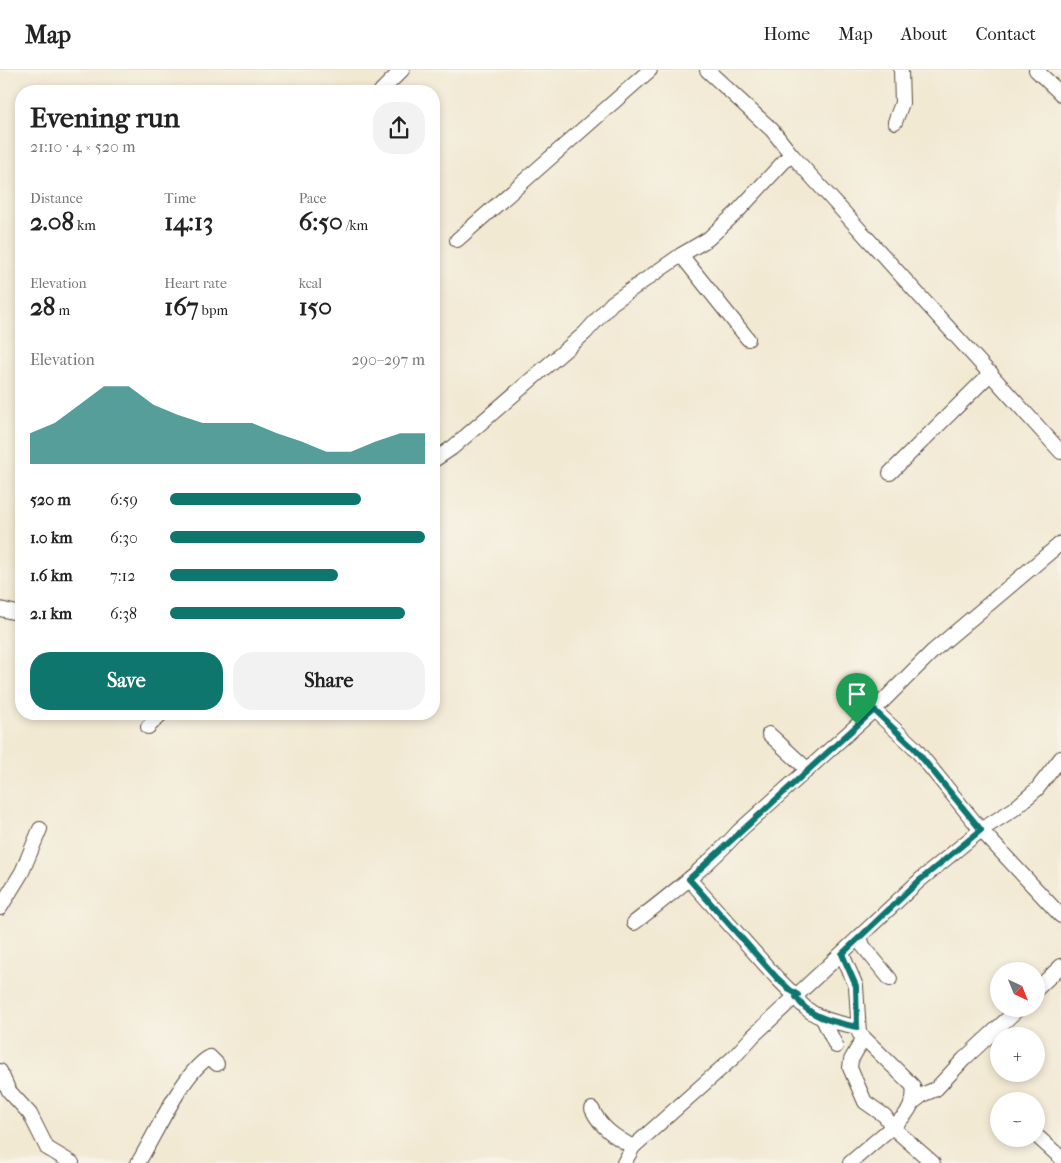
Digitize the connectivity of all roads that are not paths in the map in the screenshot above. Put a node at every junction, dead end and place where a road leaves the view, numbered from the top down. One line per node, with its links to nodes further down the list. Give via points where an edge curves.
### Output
1 (402, 70): 6 (street)
2 (650, 70): 10 (street)
3 (707, 70): 9 (street, via 772,130)
4 (901, 70): 8 (street, via 902,103)
5 (1036, 70): 7 (street)
6 (388, 85)
7 (1061, 94)
8 (895, 122)
9 (791, 154): 11 (street, via 708,239); 13 (street)
10 (457, 240)
11 (681, 255): 12 (street); 15 (street, via 612,303 585,333)
12 (748, 339)
13 (991, 374): 14 (street); 16 (street)
14 (1061, 452)
15 (440, 456)
16 (890, 473)
17 (1061, 543): 20 (street, via 933,651)
18 (0, 609): 19 (street)
19 (15, 613)
20 (874, 710): 25 (street); 27 (street, via 914,748)
21 (155, 720): 22 (street)
22 (148, 727)
23 (769, 734): 25 (street)
24 (1061, 758): 27 (street, via 1026,799)
25 (808, 770): 28 (street)
26 (40, 830): 29 (street, via 22,872)
27 (981, 830): 30 (street); 32 (street, via 920,880)
28 (689, 879): 31 (street); 37 (street)
29 (0, 908)
30 (1061, 916)
31 (634, 923)
32 (860, 936): 33 (street); 35 (street, via 864,946)
33 (842, 954): 37 (street); 40 (street, via 856,986)
34 (1061, 966): 36 (street)
35 (890, 978)
36 (1045, 981)
37 (797, 996): 38 (street, via 808,1012); 48 (street, via 734,1058)
38 (822, 1017): 40 (street); 41 (street)
39 (1008, 1018): 44 (street, via 936,1089)
40 (860, 1033): 44 (street, via 913,1086); 46 (street, via 850,1068 865,1102 885,1116)
41 (836, 1046)
42 (217, 1064): 51 (street, via 210,1057 202,1061 180,1090)
43 (0, 1071): 50 (street, via 9,1091 30,1114 47,1148)
44 (911, 1104): 46 (street, via 904,1118)
45 (592, 1109): 48 (street, via 599,1123)
46 (892, 1127): 53 (street); 54 (street)
47 (1045, 1143): 49 (street)
48 (633, 1147): 52 (street)
49 (1061, 1158)
50 (72, 1163)
51 (138, 1163)
52 (624, 1163)
53 (850, 1163)
54 (933, 1163)

